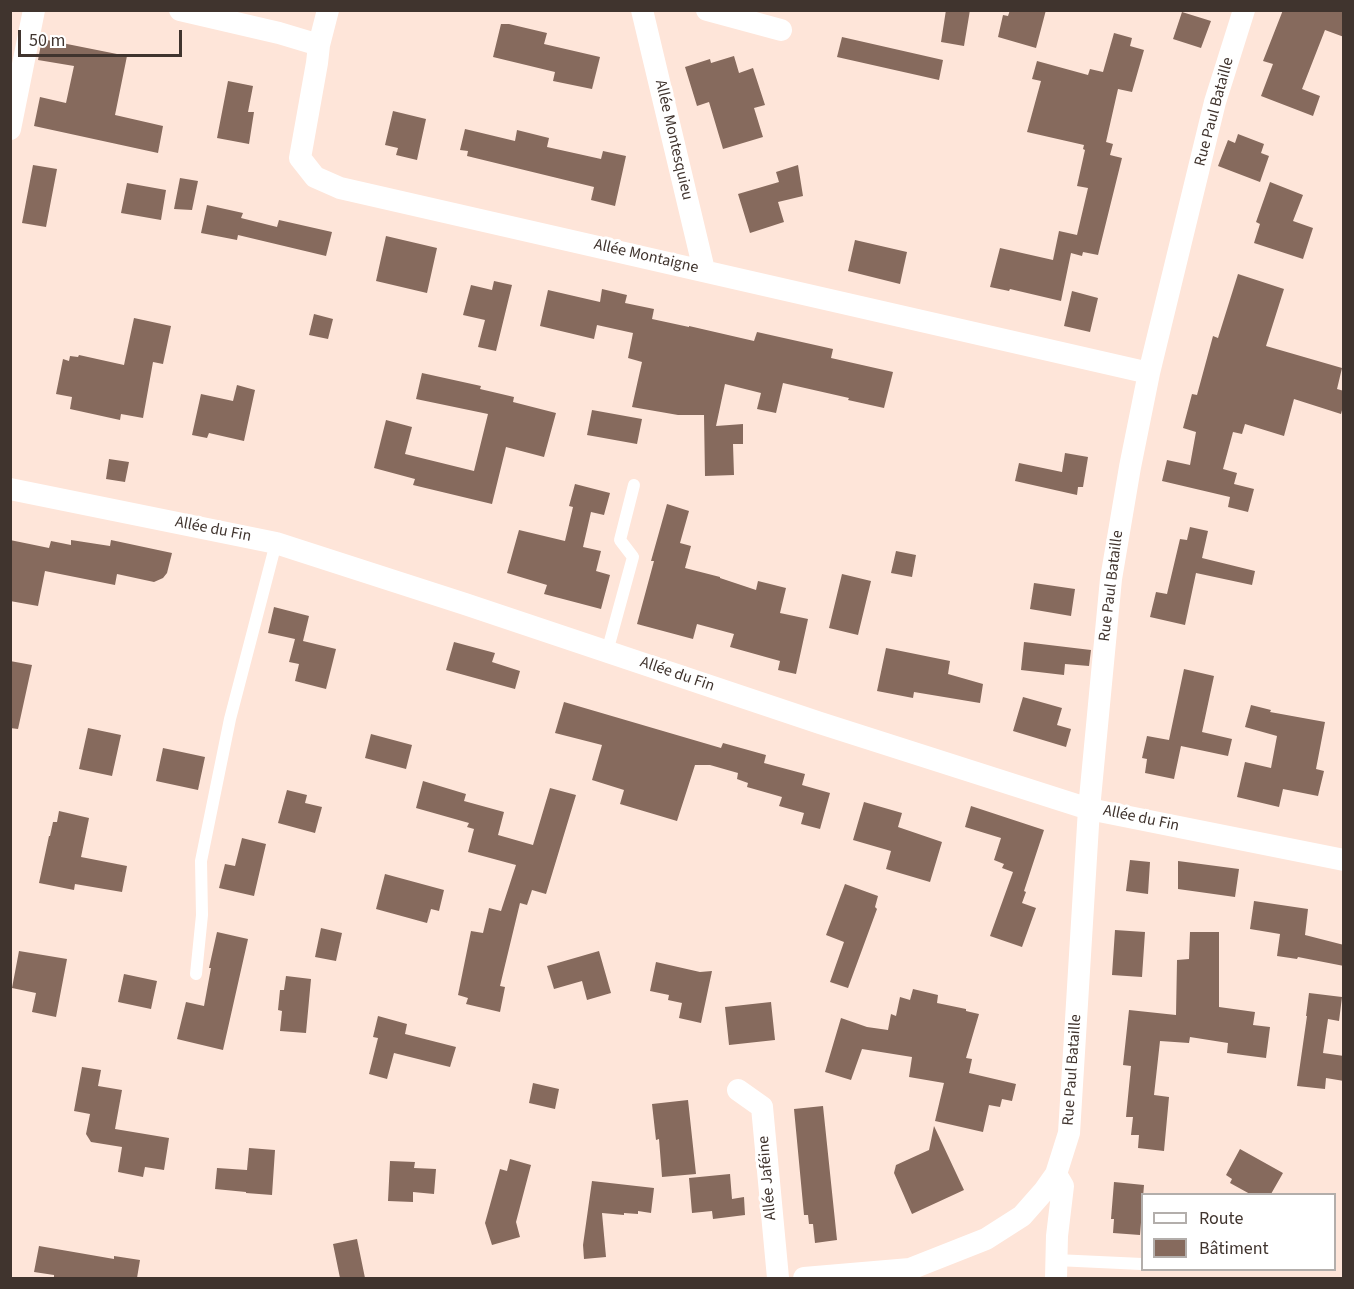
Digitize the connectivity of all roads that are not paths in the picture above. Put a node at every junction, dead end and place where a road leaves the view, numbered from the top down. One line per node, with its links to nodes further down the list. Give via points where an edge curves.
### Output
1 (34, 10): 9 (street)
2 (180, 10): 8 (street)
3 (328, 10): 8 (street, Allée Montaigne)
4 (642, 10): 10 (street, Allée Montesquieu)
5 (707, 10): 7 (street)
6 (1244, 10): 11 (street, Rue Paul Bataille, via 1215,102)
7 (781, 30)
8 (319, 45): 10 (street, Allée Montaigne, via 300,158 315,177 340,188)
9 (10, 129)
10 (704, 270): 11 (street, Allée Montaigne)
11 (1149, 373): 16 (street, Rue Paul Bataille, via 1111,579)
12 (634, 485): 15 (lane, via 620,540 633,557)
13 (10, 489): 14 (street, Allée du Fin)
14 (276, 543): 15 (street, Allée du Fin); 18 (lane, via 230,719 201,861 202,915)
15 (607, 652): 16 (street, Allée du Fin)
16 (1089, 809): 17 (street, Allée du Fin); 20 (street, Rue Paul Bataille, via 1069,1133)
17 (1344, 860)
18 (196, 974)
19 (738, 1090): 25 (street, Allée Jaféine, via 762,1107)
20 (1056, 1174): 21 (street); 22 (street, via 1063,1186)
21 (1022, 1216): 22 (street, via 1035,1218); 26 (street, via 986,1239 910,1269)
22 (1057, 1236): 24 (street)
23 (1141, 1264): 24 (lane)
24 (1056, 1269)
25 (778, 1278)
26 (804, 1278)

